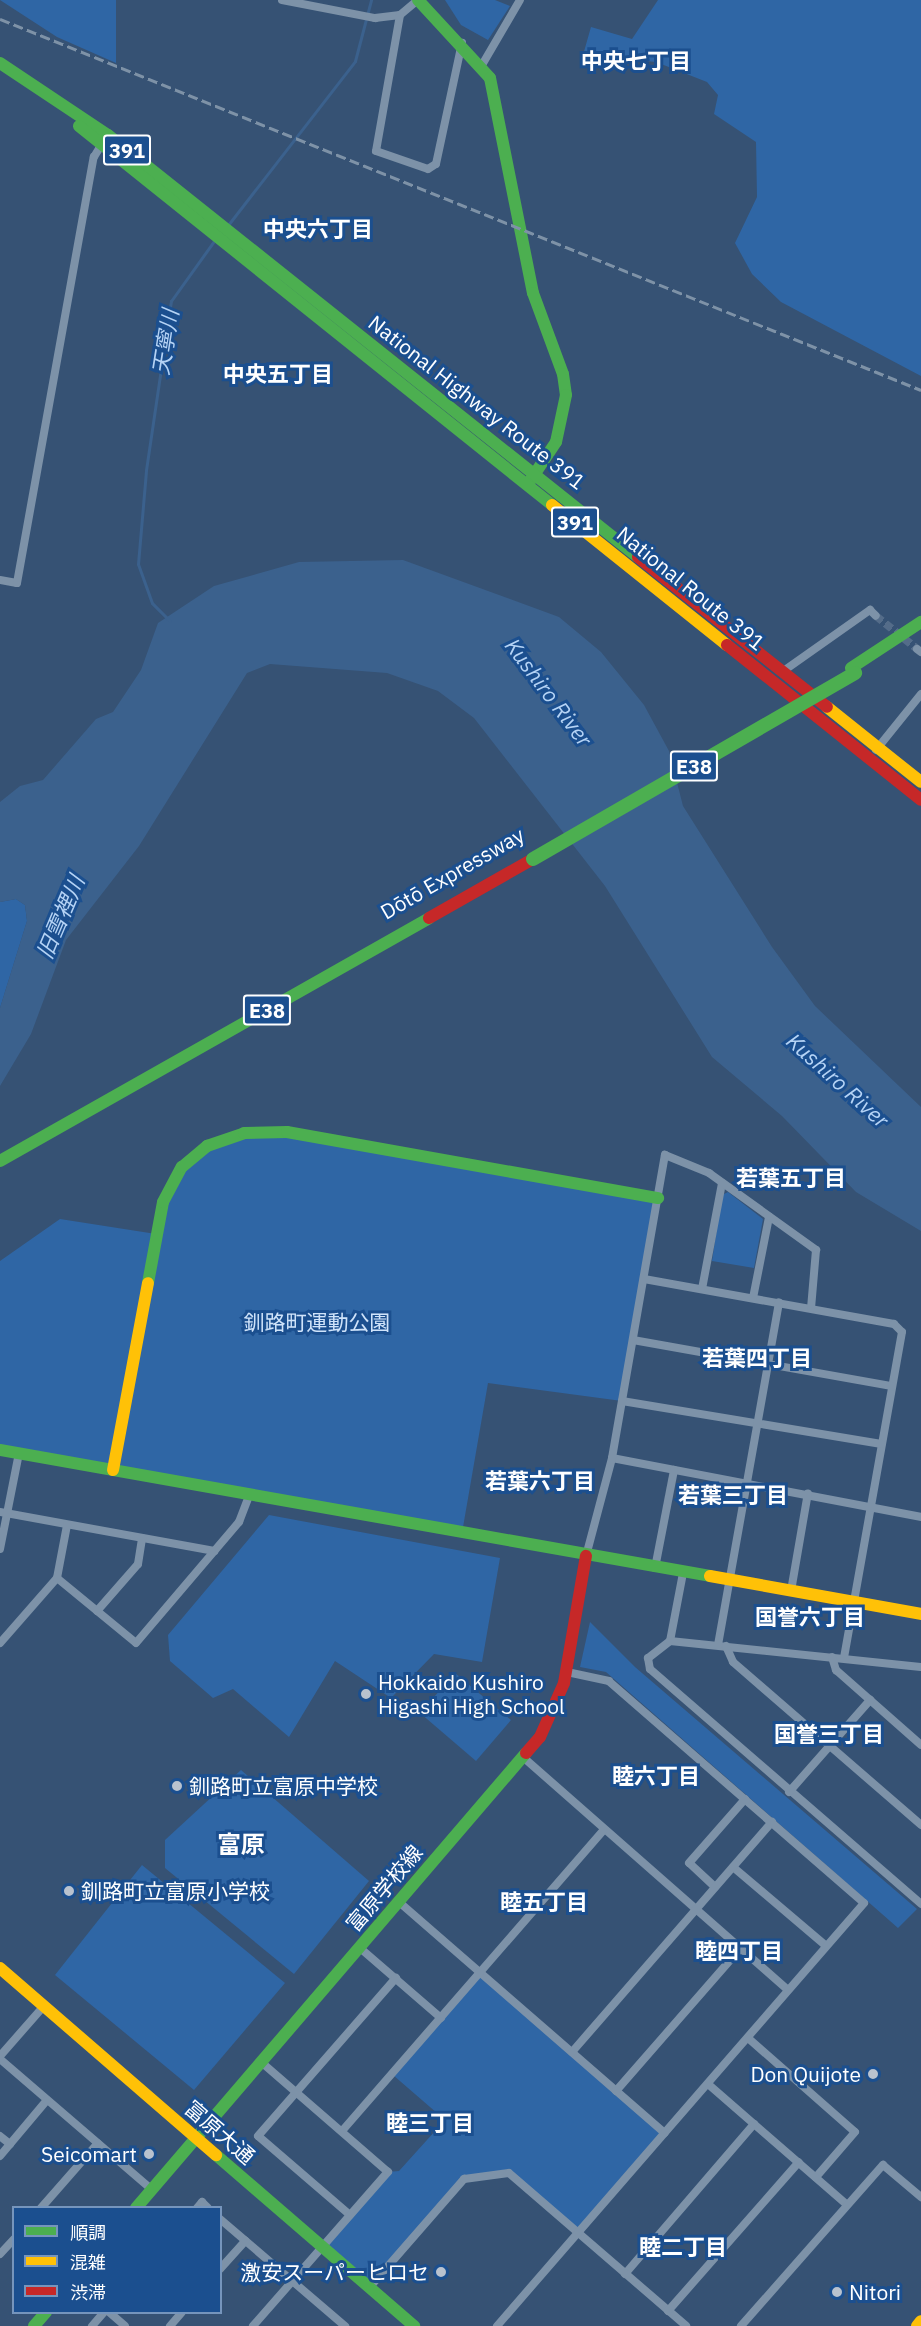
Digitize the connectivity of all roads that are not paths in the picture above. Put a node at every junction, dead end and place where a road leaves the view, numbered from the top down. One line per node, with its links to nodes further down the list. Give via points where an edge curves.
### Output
1 (282, 0): 4 (street, via 375,18)
2 (418, 0): 4 (street); 5 (main road)
3 (520, 0): 7 (street)
4 (400, 15): 5 (street, via 376,151 428,169 436,164)
5 (462, 42): 7 (main road)
6 (0, 63): 8 (main road, National Route 391 / 391)
7 (482, 64): 9 (main road, via 495,92 533,294 566,395 556,442)
8 (105, 140): 9 (main road, National Route 391 / 391); 10 (street, via 94,157 17,583)
9 (531, 479): 15 (main road, National Highway Route 391 / 391); 17 (main road, National Route 391 / 391)
10 (0, 580)
11 (876, 616): 15 (street, via 870,610)
12 (921, 622): 14 (main road, Dōtō Expressway / E38)
13 (921, 630): 14 (main road, Dōtō Expressway / E38)
14 (853, 671): 20 (main road, Dōtō Expressway / E38, bridge)
15 (782, 672): 17 (main road, National Highway Route 391 / 391)
16 (921, 694): 17 (street)
17 (873, 753): 18 (main road, National Highway Route 391 / 391); 19 (main road, National Route 391 / 391)
18 (921, 782)
19 (921, 800)
20 (532, 856): 21 (main road, Dōtō Expressway / E38); 22 (main road, Dōtō Expressway / E38)
21 (0, 1153)
22 (0, 1161)
23 (722, 1183): 24 (street, via 685,1160 665,1155); 25 (street); 27 (street)
24 (658, 1198): 26 (street); 40 (main road, via 287,1132 255,1131 207,1146 182,1167 163,1202)
25 (769, 1217): 28 (street); 30 (street, via 816,1250)
26 (644, 1279): 27 (street); 31 (street)
27 (702, 1289): 28 (street)
28 (753, 1298): 29 (street)
29 (779, 1302): 30 (street); 32 (street)
30 (811, 1308): 33 (street, via 894,1324 902,1332)
31 (633, 1340): 32 (street); 34 (street)
32 (767, 1362): 33 (street); 35 (street)
33 (891, 1386): 36 (street)
34 (622, 1401): 35 (street); 39 (street)
35 (758, 1423): 36 (street); 42 (street)
36 (881, 1444): 45 (street)
37 (0, 1450): 38 (main road)
38 (19, 1453): 40 (main road); 46 (street)
39 (612, 1458): 41 (street); 52 (street)
40 (113, 1470): 44 (main road)
41 (674, 1470): 42 (street); 53 (street)
42 (746, 1482): 43 (street); 56 (street)
43 (808, 1493): 45 (street); 57 (street)
44 (250, 1494): 51 (street, via 239,1522); 52 (main road)
45 (870, 1506): 47 (street); 58 (street)
46 (4, 1512): 48 (street); 50 (street)
47 (921, 1517)
48 (67, 1525): 49 (street); 55 (street)
49 (142, 1538): 51 (street); 59 (street, via 138,1564)
50 (0, 1550)
51 (214, 1551): 59 (street, via 136,1643)
52 (586, 1556): 53 (main road); 67 (main road, 富原学校線)
53 (655, 1568): 54 (main road)
54 (683, 1573): 56 (main road); 61 (street)
55 (57, 1578): 59 (street); 62 (street)
56 (729, 1580): 57 (main road); 63 (street)
57 (791, 1591): 58 (main road)
58 (852, 1602): 60 (main road); 65 (street)
59 (97, 1611)
60 (921, 1614)
61 (670, 1641): 63 (street); 72 (street, via 648,1658 650,1669)
62 (0, 1643)
63 (722, 1646): 64 (street); 69 (street, via 733,1662)
64 (832, 1657): 65 (street); 68 (street, via 836,1670)
65 (843, 1659): 66 (street)
66 (921, 1666)
67 (567, 1672): 71 (main road, 富原学校線, via 555,1710); 73 (street, via 609,1681)
68 (870, 1700): 69 (street); 70 (street)
69 (830, 1744): 72 (street); 75 (street)
70 (921, 1744)
71 (524, 1758): 76 (street); 80 (main road, 富原学校線)
72 (789, 1792): 79 (street)
73 (745, 1798): 74 (street); 78 (street, via 689,1863)
74 (772, 1822): 77 (street); 82 (street, via 864,1903)
75 (921, 1825)
76 (603, 1831): 81 (street); 86 (street)
77 (733, 1867): 78 (street); 82 (street)
78 (715, 1887): 81 (street)
79 (920, 1901)
80 (399, 1902): 83 (main road, 富原学校線); 86 (street)
81 (694, 1911): 84 (street); 92 (street)
82 (826, 1946): 88 (street)
83 (360, 1948): 87 (street); 94 (main road, 富原学校線)
84 (739, 1950): 88 (street); 96 (street)
85 (0, 1968): 89 (main road, 富原大通)
86 (480, 1973): 90 (street); 92 (street)
87 (396, 1978): 90 (street); 97 (street)
88 (788, 1990): 91 (street)
89 (44, 2006): 93 (street); 103 (main road, 富原大通)
90 (441, 2018): 100 (street)
91 (748, 2038): 95 (street); 108 (street, via 855,2132)
92 (572, 2052): 96 (street)
93 (0, 2058): 98 (street)
94 (260, 2061): 97 (street); 103 (main road, 富原学校線)
95 (708, 2084): 99 (street); 101 (street)
96 (616, 2091): 101 (street)
97 (297, 2092): 100 (street); 114 (street, via 258,2136)
98 (47, 2100): 104 (street); 105 (street)
99 (754, 2124): 107 (street); 122 (street)
100 (342, 2131): 114 (street, via 388,2172)
101 (665, 2133): 116 (street)
102 (0, 2136): 105 (street)
103 (196, 2138): 109 (main road, 富原学校線); 119 (main road, 富原大通)
104 (98, 2143): 109 (street); 112 (street)
105 (10, 2144): 106 (street)
106 (0, 2156)
107 (799, 2162): 108 (street); 125 (street)
108 (816, 2177): 111 (street)
109 (151, 2189): 113 (main road, 富原学校線)
110 (921, 2197): 111 (street, via 883,2165)
111 (846, 2204): 140 (street)
112 (43, 2206)
113 (138, 2206)
114 (350, 2216): 119 (street)
115 (222, 2221): 118 (street)
116 (578, 2233): 122 (street); 124 (street, via 509,2173 464,2179); 138 (street)
117 (12, 2241): 120 (street)
118 (245, 2241): 121 (street); 123 (street)
119 (322, 2248): 123 (street); 124 (main road, 富原大通)
120 (0, 2254)
121 (222, 2267)
122 (625, 2274): 125 (street)
123 (292, 2281): 131 (street); 136 (street)
124 (369, 2289): 137 (main road, 富原大通)
125 (668, 2311): 139 (street)
126 (45, 2314): 132 (main road)
127 (103, 2314): 133 (street)
128 (110, 2314): 134 (street)
129 (181, 2314): 135 (street)
130 (921, 2321): 141 (main road)
131 (339, 2324)
132 (34, 2326)
133 (92, 2326)
134 (124, 2326)
135 (170, 2326)
136 (253, 2326)
137 (412, 2326)
138 (497, 2326)
139 (686, 2326)
140 (741, 2326)
141 (917, 2326)

